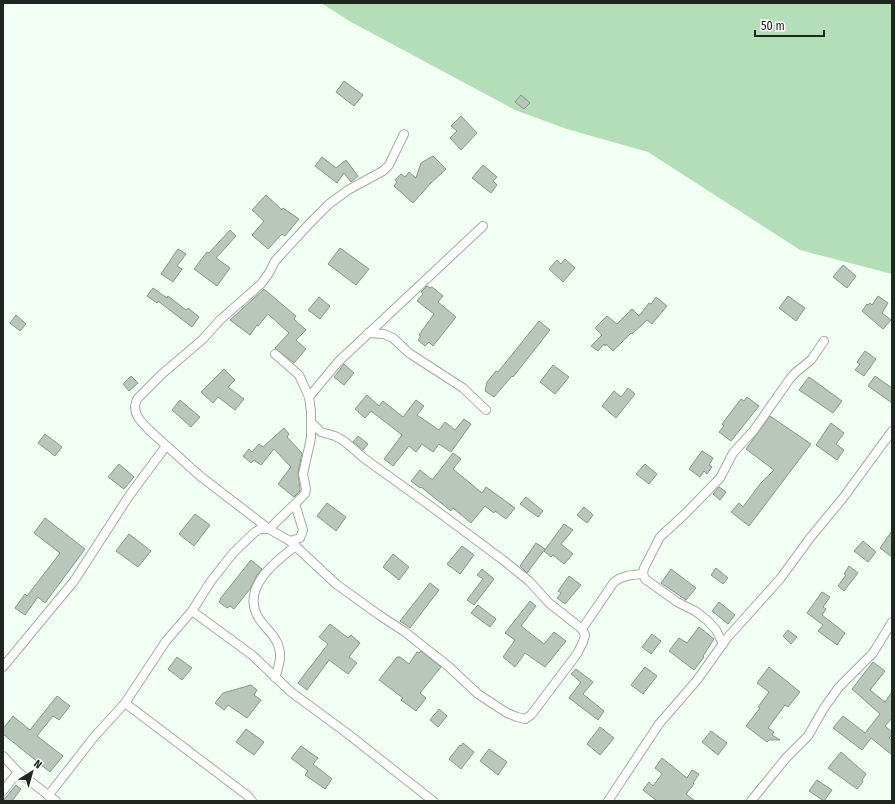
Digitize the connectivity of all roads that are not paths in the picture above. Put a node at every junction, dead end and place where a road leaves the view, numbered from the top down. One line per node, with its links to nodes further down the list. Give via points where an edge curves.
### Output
1 (404, 134): 12 (street, via 389,165 383,171 348,190 329,204 275,261 261,284 138,399 135,406 139,419)
2 (483, 226): 3 (street)
3 (368, 333): 6 (street, via 338,362); 7 (street, via 384,334 393,338 409,353 463,388)
4 (824, 341): 16 (street, via 811,360 789,380 754,430 733,453 720,478 660,537)
5 (275, 354): 6 (street, via 299,375)
6 (309, 397): 8 (street)
7 (486, 410)
8 (312, 423): 10 (street); 11 (street)
9 (892, 431): 20 (street, via 780,579)
10 (321, 432): 11 (street); 19 (street, via 344,441 463,530 529,582 549,603)
11 (311, 438): 13 (street, via 303,474 305,494)
12 (166, 446): 14 (street, via 200,476); 21 (street, via 129,496 74,581)
13 (295, 504): 14 (street); 15 (street, via 303,530 300,538)
14 (269, 529): 15 (street); 17 (street, via 255,532 234,552)
15 (293, 544): 19 (street, via 345,592 405,632 478,694 517,717 525,719 530,715 577,654 585,635); 22 (street, via 264,574 253,600 259,620 279,647 280,657)
16 (643, 574): 19 (street, via 628,575 614,582); 20 (street, via 677,602 707,620 716,630)
17 (192, 611): 22 (street, via 252,655); 23 (street, via 162,646)
18 (892, 622): 32 (street, via 873,653 839,687 808,736 786,758)
19 (582, 629)
20 (722, 644): 31 (street, via 697,680 659,724)
21 (3, 667)
22 (275, 678): 28 (street)
23 (125, 703): 27 (street, via 94,737); 30 (street)
24 (3, 756): 25 (street)
25 (18, 772): 26 (street); 27 (street)
26 (3, 791)
27 (48, 796): 29 (street)
28 (432, 800)
29 (56, 801)
30 (252, 801)
31 (608, 801)
32 (751, 801)

